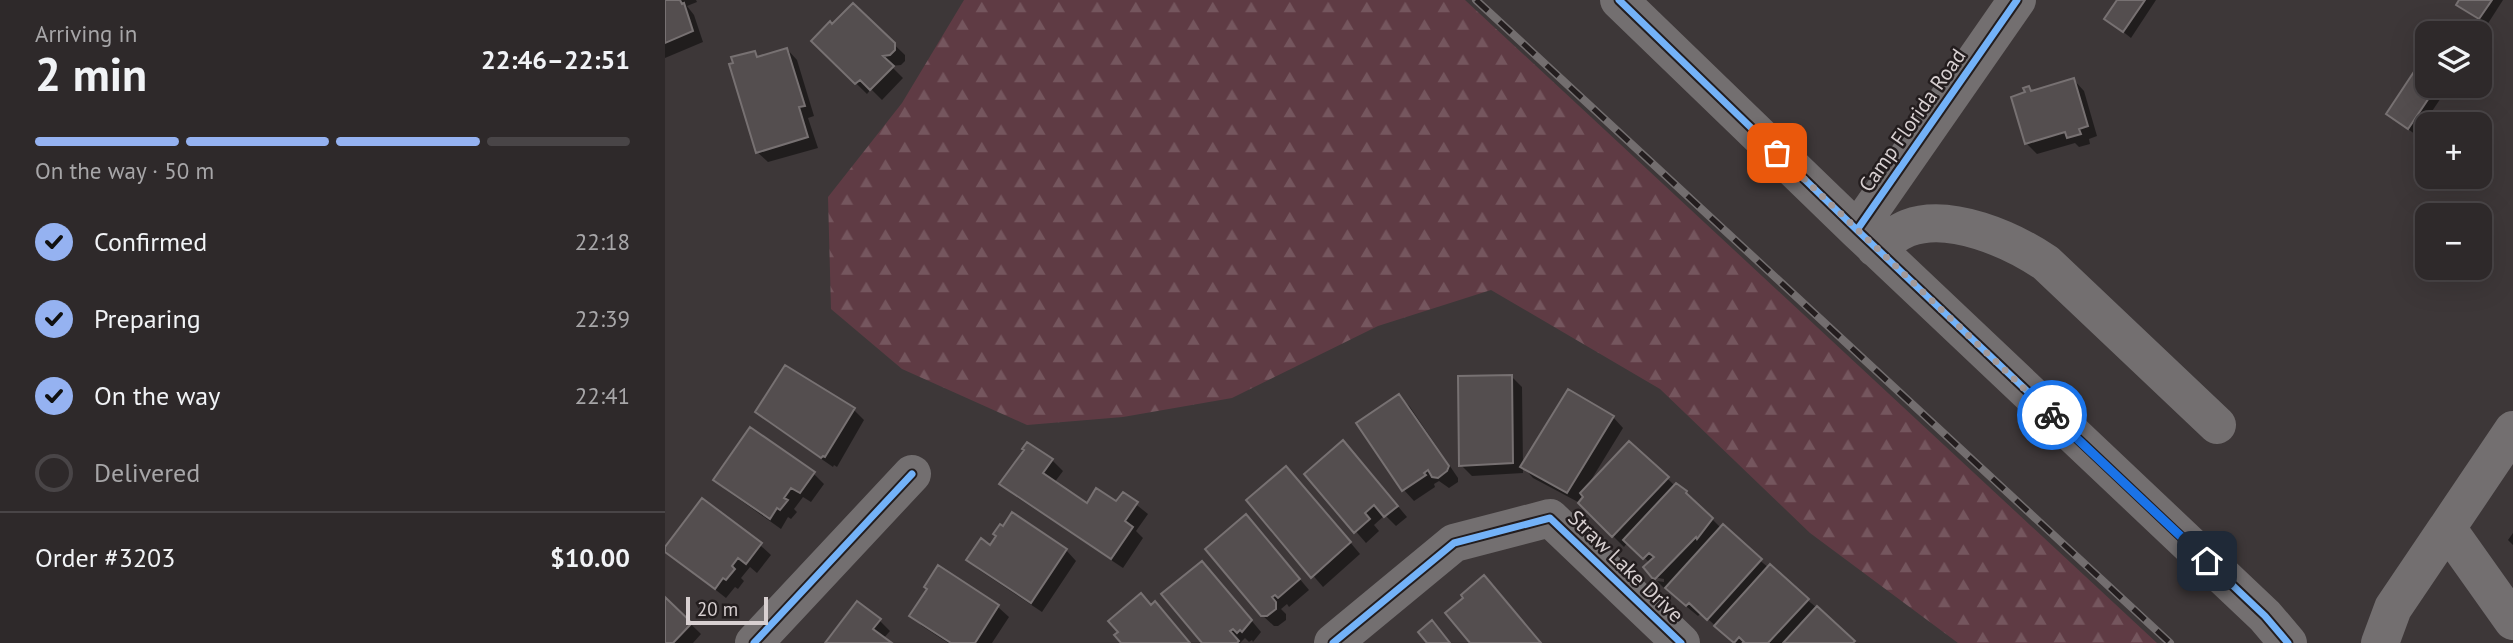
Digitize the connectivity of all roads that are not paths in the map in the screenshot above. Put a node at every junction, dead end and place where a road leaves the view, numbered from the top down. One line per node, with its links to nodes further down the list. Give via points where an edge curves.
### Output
1 (1619, 0): 3 (street)
2 (2017, 0): 3 (street, Camp Florida Road)
3 (1866, 239): 4 (street, via 1930,224 1961,226 2022,247 2046,263); 12 (street, via 2265,616)
4 (2217, 425)
5 (2513, 430): 7 (street)
6 (912, 474): 9 (street)
7 (2447, 528): 8 (street); 13 (street, via 2393,608)
8 (2513, 621)
9 (754, 643)
10 (1333, 643): 11 (street, Straw Lake Drive, via 1454,543 1550,518)
11 (1681, 643)
12 (2288, 643)
13 (2381, 643)

